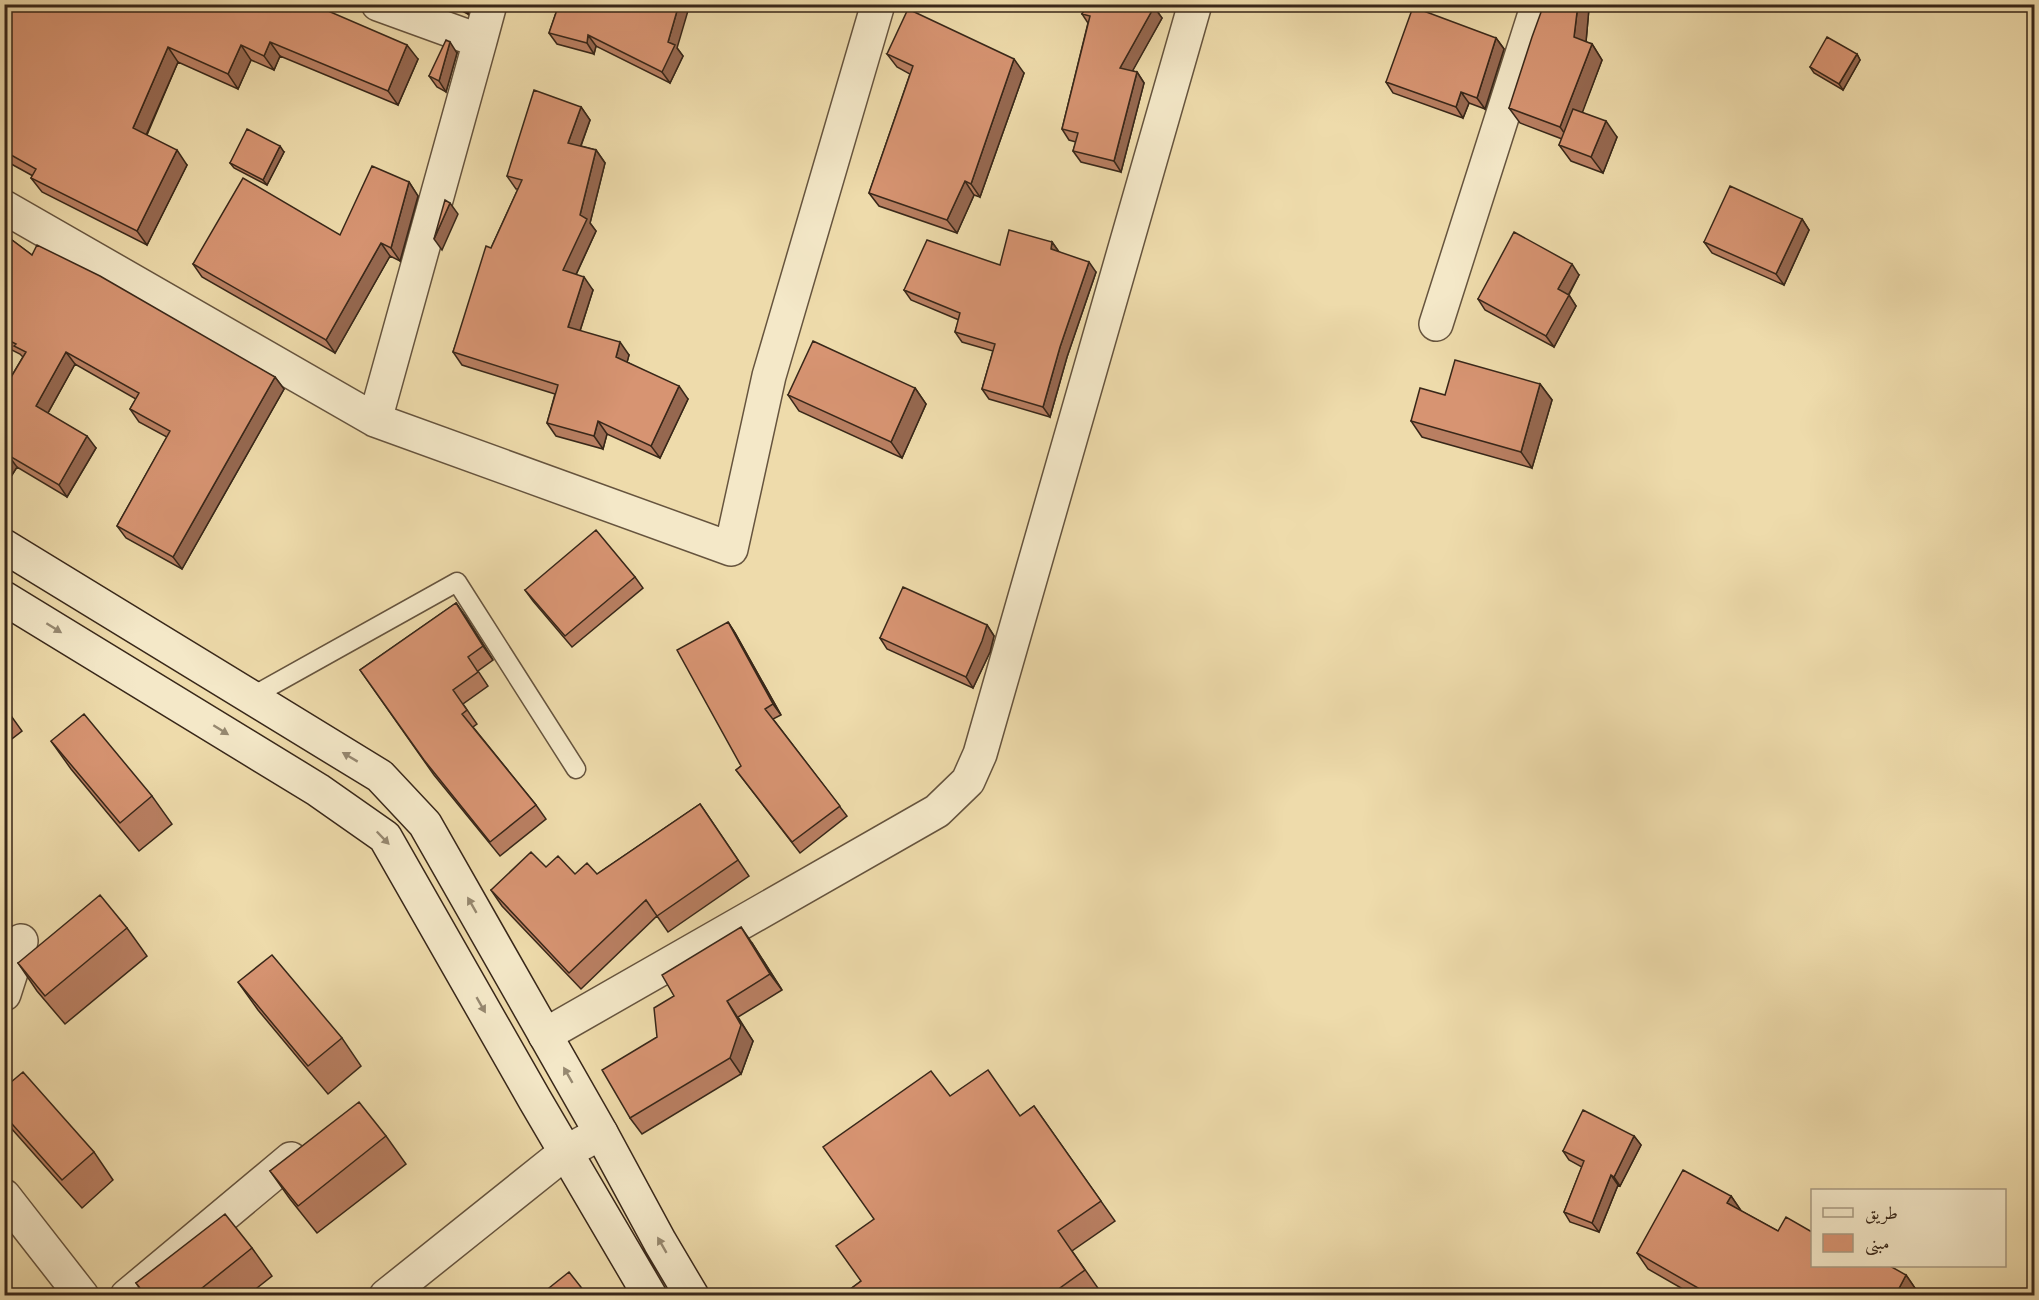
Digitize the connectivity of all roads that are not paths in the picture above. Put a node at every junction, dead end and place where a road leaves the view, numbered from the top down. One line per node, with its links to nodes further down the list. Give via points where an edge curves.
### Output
1 (378, 4): 6 (street)
2 (490, 4): 6 (street)
3 (878, 4): 9 (street, via 770,376 731,549)
4 (1195, 4): 16 (street, via 980,754 968,781 937,811)
5 (1538, 4): 8 (street)
6 (480, 40): 9 (street)
7 (4, 207): 9 (street)
8 (1436, 324)
9 (375, 420)
10 (4, 546): 12 (street)
11 (4, 598): 18 (street, one-way to 18, via 318,790 385,837)
12 (251, 697): 13 (lane, via 458,582); 16 (street, one-way to 12, via 425,824 380,776)
13 (576, 769)
14 (21, 941): 15 (street)
15 (4, 994)
16 (545, 1035): 17 (street, one-way to 16)
17 (601, 1133): 18 (street); 25 (street, one-way to 17)
18 (566, 1152): 23 (street); 24 (street)
19 (291, 1159): 22 (street)
20 (4, 1196): 21 (street)
21 (82, 1296)
22 (127, 1296)
23 (386, 1296)
24 (650, 1296)
25 (692, 1296)

